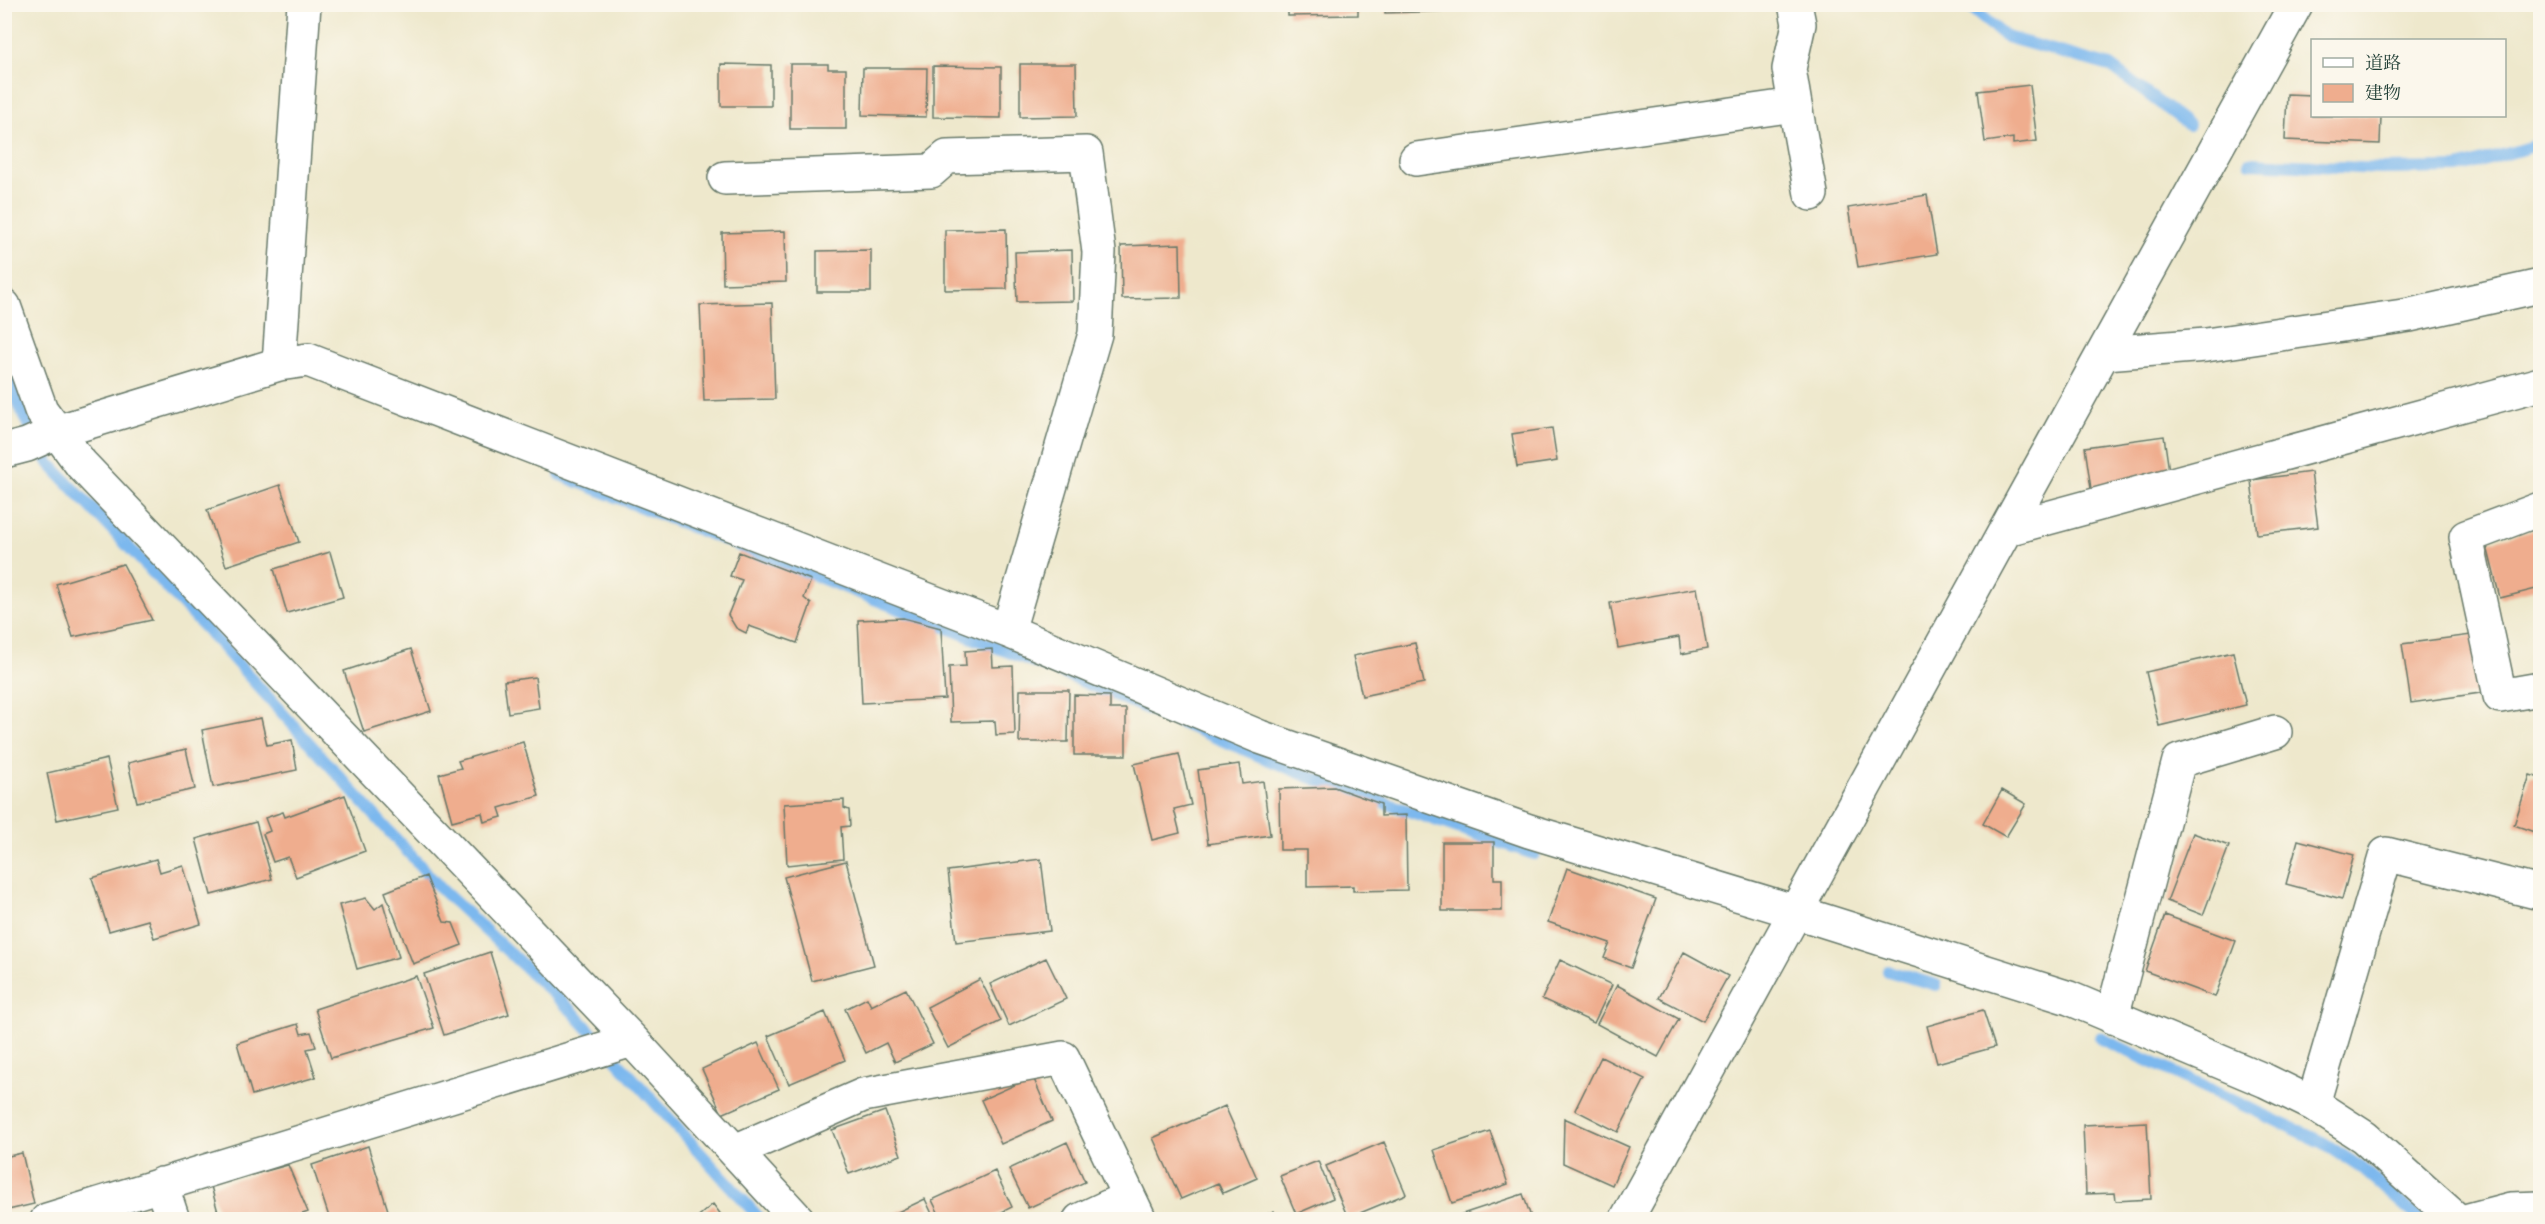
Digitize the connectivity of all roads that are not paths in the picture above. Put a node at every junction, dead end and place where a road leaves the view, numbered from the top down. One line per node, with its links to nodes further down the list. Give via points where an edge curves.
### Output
1 (304, 4): 11 (street)
2 (1795, 4): 4 (street, via 1799,24 1789,69)
3 (2296, 4): 10 (street)
4 (1795, 105): 5 (street); 7 (street)
5 (1416, 159)
6 (725, 178): 16 (street, via 931,171 947,157 1086,153 1098,252 1095,334)
7 (1810, 194)
8 (2541, 286): 10 (street, via 2410,315 2206,345)
9 (4, 306): 13 (street, via 41,410)
10 (2105, 353): 15 (street)
11 (279, 364): 13 (street); 16 (street, via 308,360)
12 (2541, 384): 15 (street)
13 (33, 441): 22 (street, via 81,464)
14 (2541, 509): 17 (street, via 2466,537 2500,696)
15 (2007, 529): 20 (street)
16 (1008, 631): 20 (street, via 1260,737 1529,831)
17 (2541, 689)
18 (2276, 732): 21 (street, via 2179,761)
19 (2541, 893): 23 (street, via 2385,854)
20 (1793, 911): 21 (street, via 2069,998); 32 (street)
21 (2112, 1017): 23 (street)
22 (630, 1040): 24 (street); 25 (street)
23 (2313, 1104): 33 (street, via 2364,1137)
24 (735, 1151): 26 (street, via 863,1095 1063,1058); 30 (street)
25 (161, 1184): 28 (street); 29 (street)
26 (1134, 1208): 31 (street)
27 (2541, 1208): 34 (street, via 2511,1209)
28 (47, 1220)
29 (173, 1220)
30 (798, 1220)
31 (1080, 1220)
32 (1626, 1220)
33 (2457, 1220)
34 (2469, 1220)

